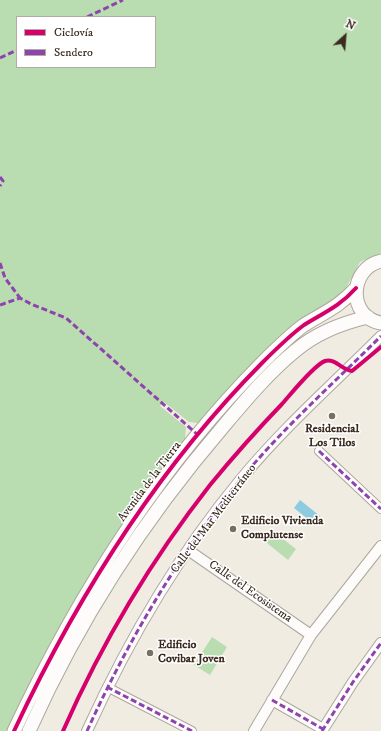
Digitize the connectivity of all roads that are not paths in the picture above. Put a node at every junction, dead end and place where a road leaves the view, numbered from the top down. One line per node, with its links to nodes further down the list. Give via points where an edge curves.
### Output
1 (381, 261): 2 (street, Avenida de la Tierra, via 362,272)
2 (356, 288): 3 (street, via 358,304); 15 (street, Avenida de la Tierra, via 343,302 304,325 286,340 226,402 178,459 140,509 76,609)
3 (368, 317): 4 (street); 16 (street, Avenida de la Tierra, via 338,326 294,351 209,444 152,517 92,609)
4 (381, 323)
5 (381, 336): 9 (street, Calle del Mar Mediterráneo, via 285,430 241,479)
6 (318, 451): 7 (street)
7 (381, 509)
8 (381, 546): 10 (street)
9 (188, 550): 10 (street, Calle del Ecosistema); 12 (street, Calle del Mar Mediterráneo, via 153,604)
10 (311, 635): 13 (street)
11 (381, 643): 14 (street)
12 (107, 687): 17 (street, Calle del Mar Mediterráneo); 18 (street)
13 (272, 700): 14 (street); 19 (street)
14 (322, 730)
15 (14, 731)
16 (29, 731)
17 (87, 731)
18 (192, 731)
19 (254, 731)

